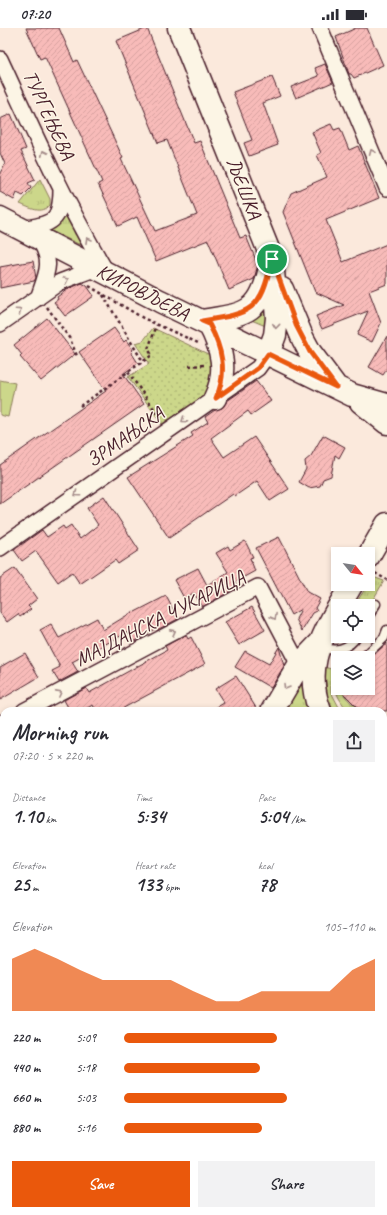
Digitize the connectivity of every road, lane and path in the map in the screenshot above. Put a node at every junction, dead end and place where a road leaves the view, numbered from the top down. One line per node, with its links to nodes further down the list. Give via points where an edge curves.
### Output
1 (179, 28): 8 (main road, ЉЕШКА)
2 (320, 28): 4 (street, one-way to 2)
3 (0, 59): 5 (street, ТУРГЕЊЕВА, one-way to 3)
4 (387, 188)
5 (61, 189): 7 (street, ТУРГЕЊЕВА, via 59,208 52,222); 9 (street, ТУРГЕЊЕВА, one-way to 5, via 86,236)
6 (0, 218): 7 (main road, КИРОВЉЕВА)
7 (30, 234): 9 (main road, КИРОВЉЕВА); 11 (street, via 47,252 49,261)
8 (272, 259): 12 (main road, via 263,294 252,306 241,314); 16 (main road, ЉЕШКА, one-way to 16, via 277,318 275,335); 20 (main road, via 296,325 310,352)
9 (97, 275): 10 (path); 11 (street, one-way to 9, via 60,282); 12 (main road, КИРОВЉЕВА)
10 (103, 294): 14 (path); 18 (path, via 131,344)
11 (42, 302): 13 (street, one-way to 11); 17 (path, via 70,339)
12 (205, 323): 16 (main road, КИРОВЉЕВА); 21 (main road, via 222,355 223,381)
13 (0, 324)
14 (157, 325): 15 (path); 18 (path, via 148,349 152,355)
15 (199, 344)
16 (268, 354): 20 (main road, КИРОВЉЕВА); 21 (street, ЗРМАЊСКА, via 258,368)
17 (77, 356)
18 (144, 361): 19 (path)
19 (128, 372): 22 (path); 24 (path)
20 (344, 391): 23 (main road, КИРОВЉЕВА); 25 (main road, КИРОВЉЕВА)
21 (216, 398): 27 (street, ЗРМАЊСКА, one-way to 27)
22 (80, 406)
23 (387, 406)
24 (158, 415)
25 (387, 423)
26 (378, 547): 28 (path)
27 (0, 548)
28 (387, 580)
29 (331, 621): 32 (main road)
30 (387, 630): 33 (lane, via 384,638)
31 (353, 643): 32 (lane, via 329,651)
32 (318, 645): 34 (main road); 37 (main road, via 314,671)
33 (370, 651)
34 (299, 666): 35 (street, МАЈДАНСКА ЧУКАРИЦА, one-way to 34, via 258,587); 36 (main road, one-way to 36)
35 (32, 707)
36 (274, 707)
37 (319, 707)

